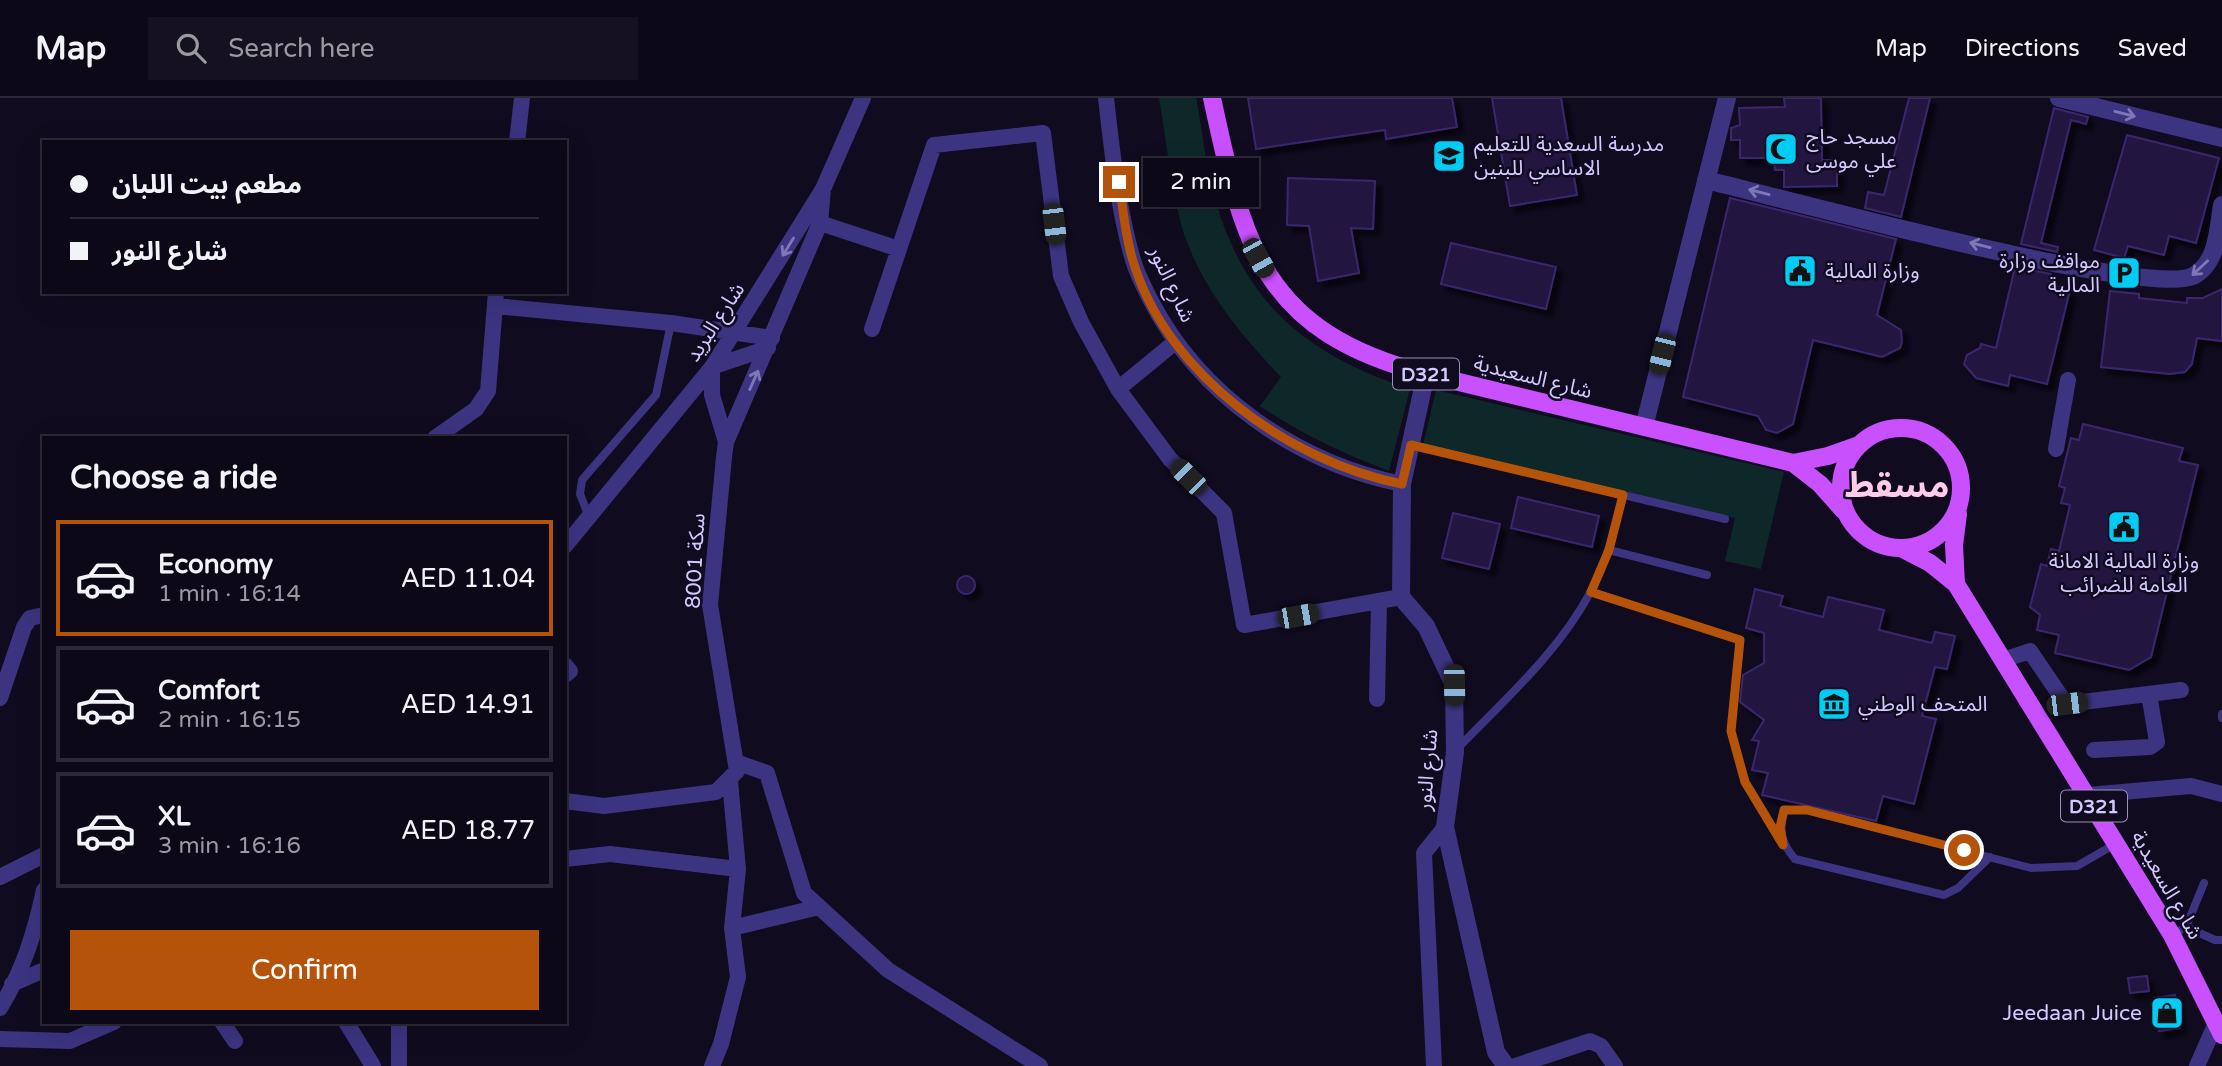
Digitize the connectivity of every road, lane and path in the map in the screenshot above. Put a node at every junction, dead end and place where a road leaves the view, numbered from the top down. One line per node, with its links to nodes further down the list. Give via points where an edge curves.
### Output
1 (522, 98): 8 (street)
2 (863, 98): 10 (street, شارع البريد)
3 (1106, 98): 18 (street, شارع النور, via 1133,262)
4 (1212, 98): 21 (main road, شارع السعيدية / D321, via 1239,215 1265,271 1303,315 1328,335 1388,364)
5 (1727, 98): 9 (street)
6 (2059, 98): 7 (street, one-way to 7)
7 (2222, 138)
8 (517, 140)
9 (1706, 180): 11 (street, one-way to 9, via 2207,265 2193,276 2177,280 2078,269); 24 (street)
10 (823, 188): 12 (street, سكة 8001); 17 (street, شارع البريد, one-way to 17)
11 (2222, 205)
12 (820, 223): 13 (street); 19 (street, سكة 8001)
13 (899, 249): 16 (street); 23 (street, via 934,145 1043,133 1061,276)
14 (496, 299): 15 (street); 25 (street, via 488,391 476,410)
15 (671, 323): 17 (street); 35 (lane, via 656,395 582,480 580,494)
16 (872, 329)
17 (735, 332): 19 (street); 20 (street, شارع البريد)
18 (1174, 342): 23 (street); 31 (street, شارع النور, via 1241,410 1280,436 1320,458)
19 (770, 343): 20 (street); 26 (street, سكة 8001, one-way to 19)
20 (712, 367): 26 (street, via 712,395); 35 (street, شارع البريد)
21 (1426, 374): 24 (main road, شارع السعيدية / D321); 27 (street)
22 (2068, 380): 29 (street)
23 (1118, 389): 44 (street, via 1170,459 1224,513 1244,625)
24 (1644, 427): 30 (main road, شارع السعيدية / D321)
25 (438, 436)
26 (726, 442): 53 (street, سكة 8001, via 710,605)
27 (1411, 445): 31 (street); 32 (lane)
28 (1858, 445): 30 (main road, شارع السعيدية / D321); 33 (main road, D321, via 1886,430 1927,434 1953,459 1960,480); 34 (main road, via 1841,477)
29 (2056, 449)
30 (1793, 463): 34 (main road, شارع السعيدية / D321, via 1820,484)
31 (1402, 484): 43 (street)
32 (1623, 495): 36 (lane); 39 (lane)
33 (1959, 502): 38 (main road, via 1952,521 1938,535 1920,545); 41 (main road, شارع السعيدية / D321)
34 (1845, 513): 38 (main road, D321, via 1868,539)
35 (590, 518): 37 (street, شارع البريد)
36 (1725, 519)
37 (567, 544)
38 (1900, 548): 41 (main road, شارع السعيدية / D321, via 1930,563)
39 (1609, 550): 40 (lane); 42 (lane)
40 (1707, 575)
41 (1956, 584): 46 (main road, شارع السعيدية / D321)
42 (1591, 592): 52 (lane, via 1553,649); 60 (lane, via 1740,640 1731,731 1745,782)
43 (1401, 597): 44 (street); 52 (street, شارع النور, via 1426,626 1454,685)
44 (1378, 601): 50 (street)
45 (42, 615): 49 (street, via 30,618 24,627)
46 (2003, 660): 48 (street, via 2030,652 2067,704); 56 (main road, شارع السعيدية / D321)
47 (2181, 690): 48 (street)
48 (2150, 694): 51 (street, via 2157,742 2150,747)
49 (0, 698)
50 (1377, 699)
51 (2094, 750)
52 (1455, 752): 58 (street, شارع النور)
53 (736, 762): 54 (street, سكة 8001, via 737,771); 68 (street, via 767,773 804,892)
54 (730, 780): 57 (street, via 716,792 604,806); 64 (street)
55 (2222, 794): 56 (street, via 2191,786)
56 (2088, 795): 59 (main road, شارع السعيدية / D321)
57 (567, 801)
58 (1445, 827): 86 (street, via 1424,853); 87 (street, شارع النور, via 1496,1052)
59 (2117, 843): 62 (lane, via 2077,866 2031,868); 70 (main road, شارع السعيدية / D321)
60 (1783, 845): 62 (lane, via 1795,859 1944,895 1958,888); 62 (lane, via 1780,827 1784,810 1807,810)
61 (42, 856): 65 (street)
62 (1990, 857)
63 (567, 859): 64 (street, via 610,854)
64 (738, 869): 69 (street)
65 (0, 877)
66 (2204, 883): 70 (lane)
67 (42, 900): 73 (street, via 36,929)
68 (818, 907): 69 (street); 85 (street, via 888,970)
69 (732, 928): 84 (street, via 738,977)
70 (2179, 931): 71 (lane); 79 (main road, شارع السعيدية / D321)
71 (2222, 940)
72 (42, 971): 73 (street)
73 (8, 985): 74 (street)
74 (0, 1008)
75 (109, 1024): 80 (street, via 70,1041)
76 (223, 1024): 81 (street)
77 (347, 1024): 82 (street)
78 (399, 1024): 83 (street)
79 (2219, 1029): 90 (street)
80 (0, 1039)
81 (235, 1041)
82 (373, 1066)
83 (399, 1066)
84 (712, 1066)
85 (1040, 1066)
86 (1434, 1066)
87 (1506, 1066)
88 (1515, 1066): 89 (street, via 1590,1041 1601,1046)
89 (1615, 1066)
90 (2197, 1066)

